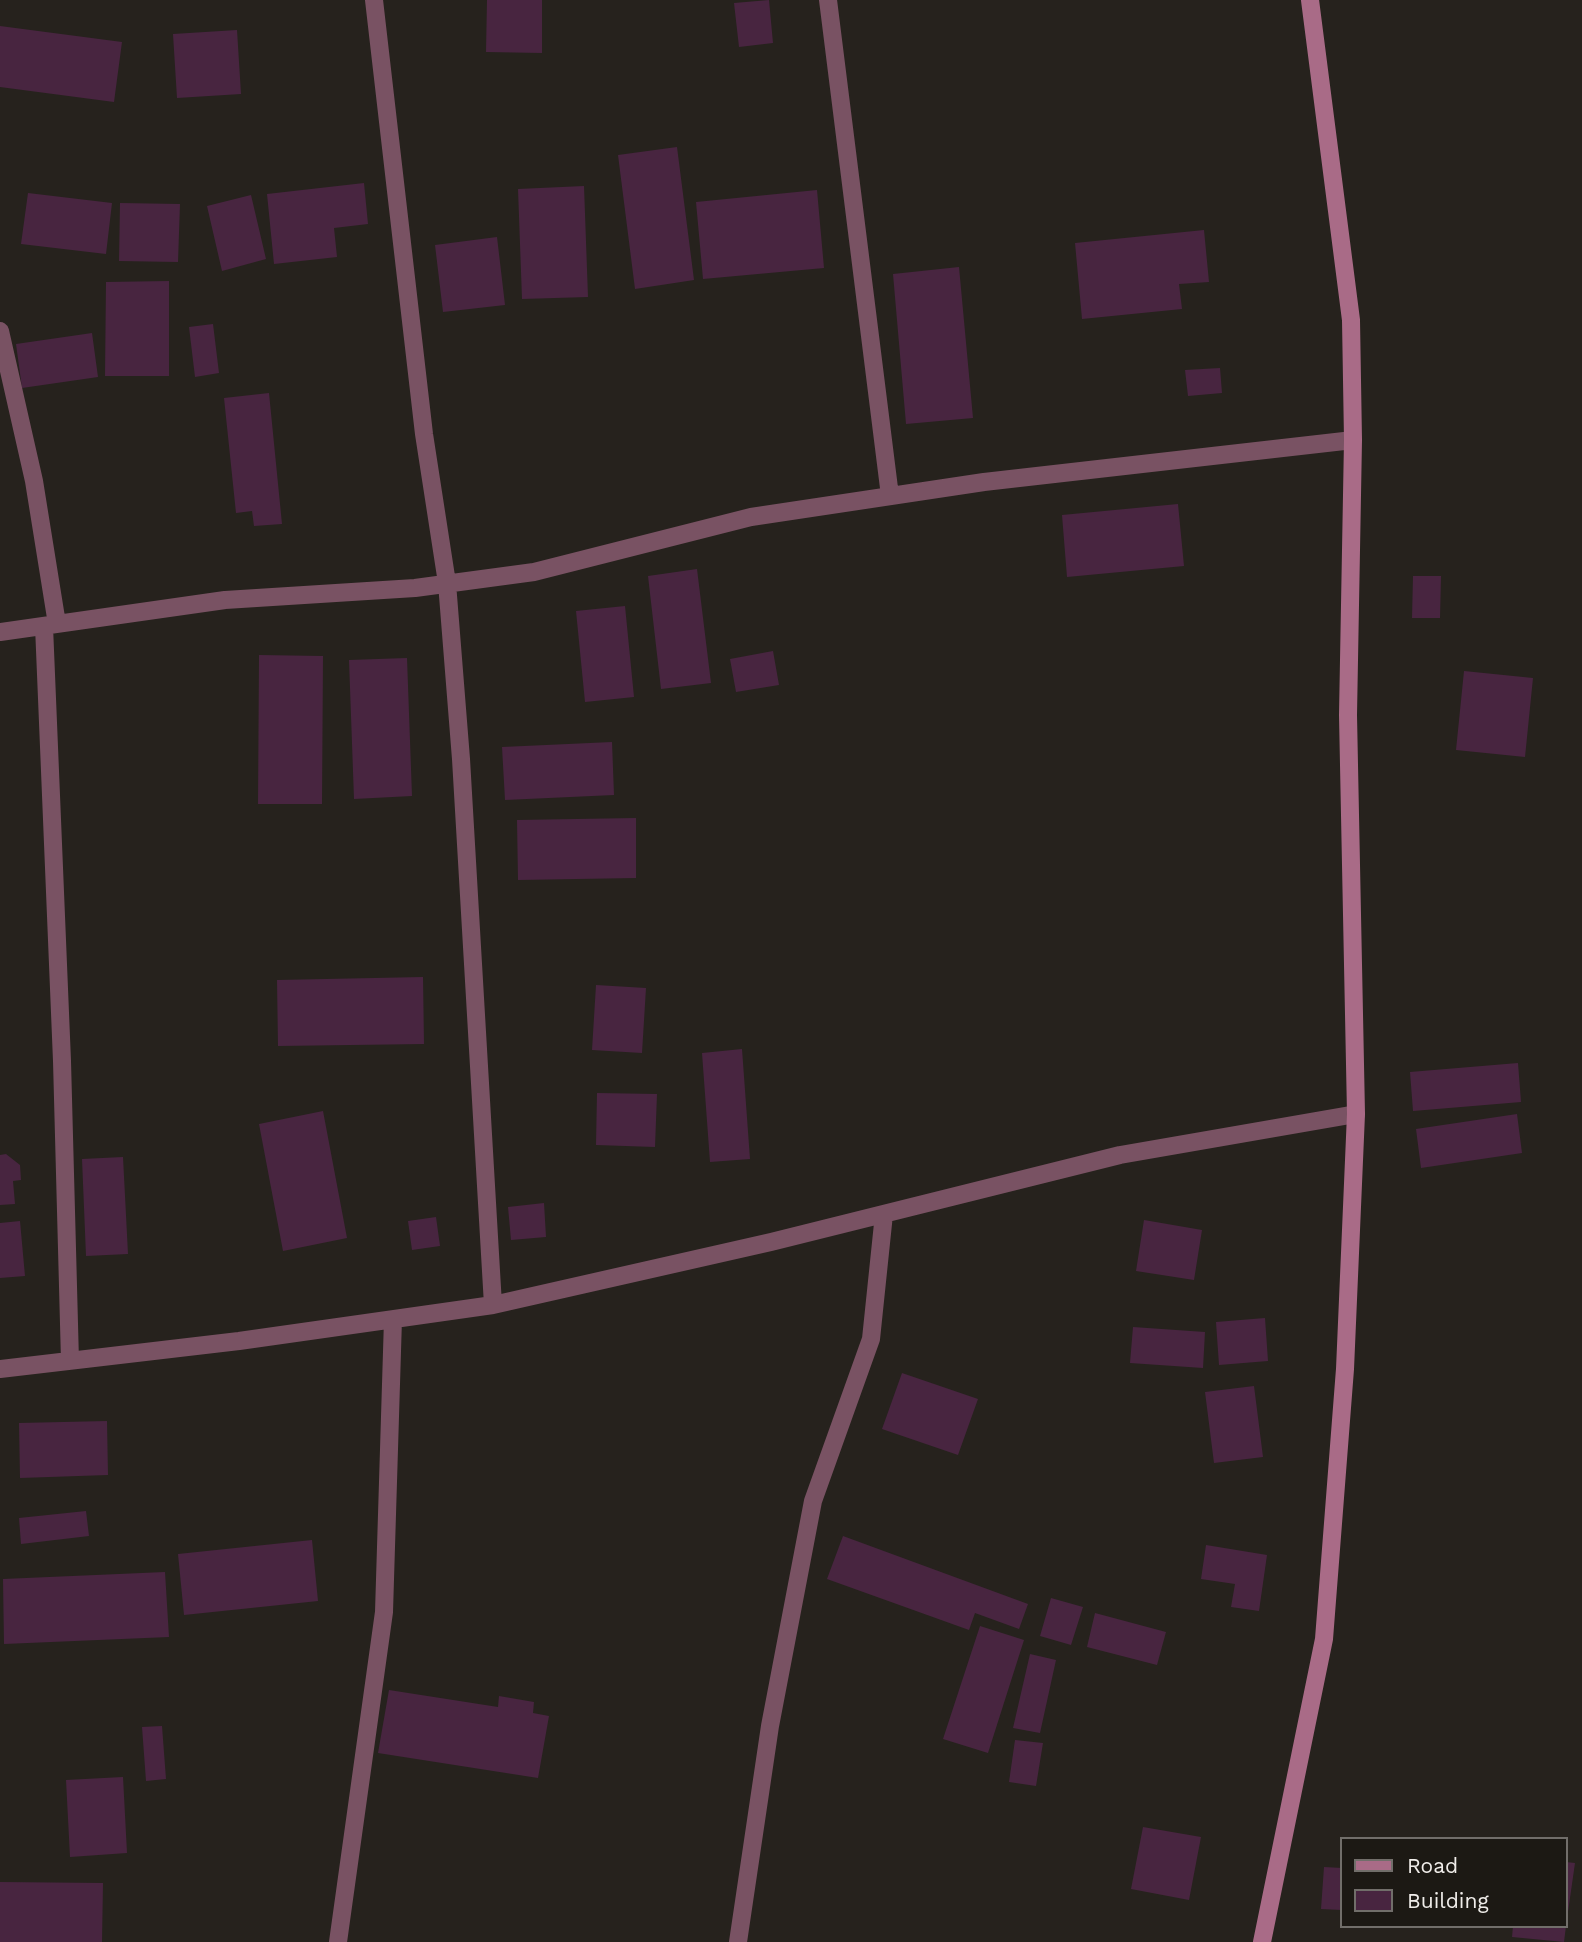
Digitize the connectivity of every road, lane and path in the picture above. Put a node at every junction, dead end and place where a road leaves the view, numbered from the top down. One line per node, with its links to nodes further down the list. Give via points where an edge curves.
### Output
1 (374, 0): 7 (street, via 424,434)
2 (828, 0): 6 (street)
3 (1310, 0): 5 (street, via 1351,320)
4 (0, 331): 8 (street, via 34,481)
5 (1353, 440): 6 (street); 10 (street, via 1348,715)
6 (890, 496): 7 (street, via 751,517 534,572)
7 (446, 583): 8 (street, via 225,600); 12 (street, via 466,828)
8 (51, 625): 9 (street); 14 (street)
9 (0, 632)
10 (1356, 1114): 11 (street, via 1120,1155); 18 (street, via 1345,1369 1324,1639)
11 (884, 1214): 12 (street); 17 (street, via 871,1339 813,1501 769,1726)
12 (493, 1305): 13 (street)
13 (393, 1319): 14 (street); 16 (street, via 384,1612)
14 (70, 1361): 15 (street)
15 (0, 1369)
16 (338, 1942)
17 (738, 1942)
18 (1262, 1942)

